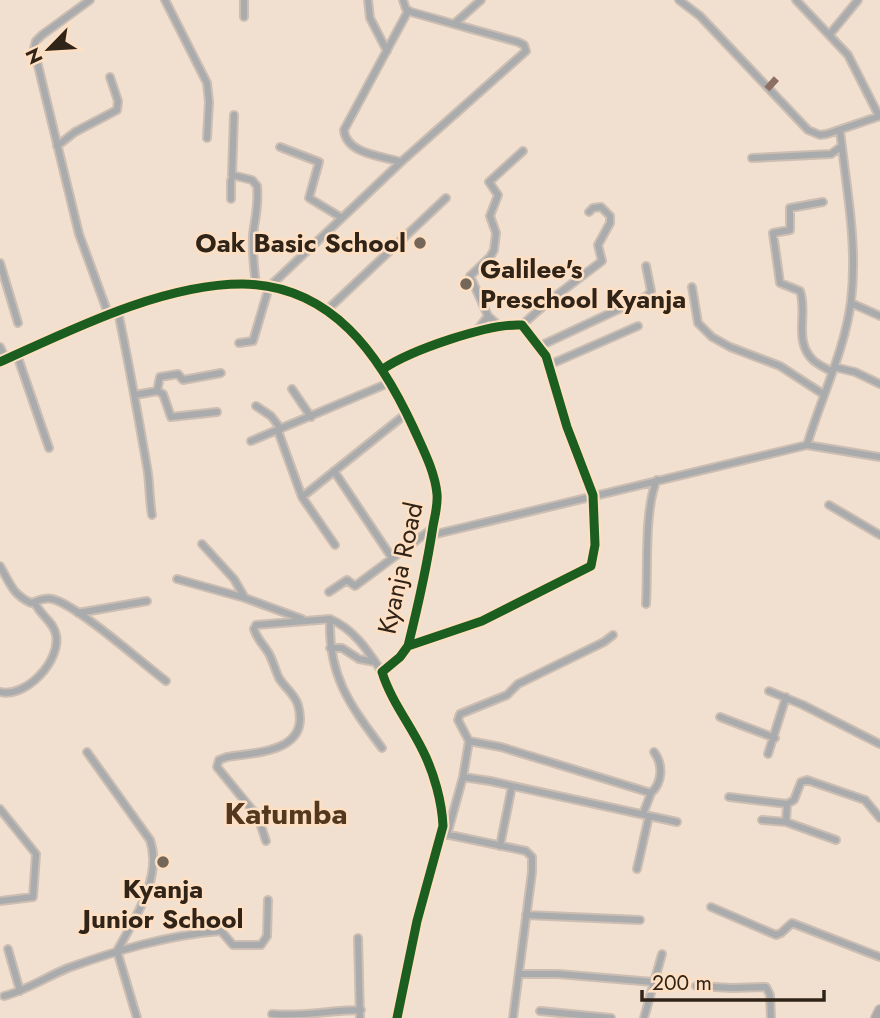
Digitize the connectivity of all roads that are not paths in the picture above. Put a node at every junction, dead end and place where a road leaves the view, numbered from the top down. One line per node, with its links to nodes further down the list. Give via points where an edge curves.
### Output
1 (90, 0): 20 (street, via 34,45)
2 (165, 0): 19 (street, via 207,83)
3 (244, 0): 11 (street)
4 (368, 0): 14 (street, via 370,18)
5 (403, 0): 10 (street)
6 (481, 0): 12 (street)
7 (679, 0): 18 (street, via 700,16 800,123 820,135)
8 (796, 0): 13 (street)
9 (858, 0): 13 (street)
10 (408, 11): 12 (street); 14 (street)
11 (244, 17)
12 (454, 24): 25 (street, via 518,42 526,51)
13 (830, 34): 17 (street, via 854,64)
14 (387, 51): 25 (street, via 345,125 344,135 355,148)
15 (110, 77): 20 (street, via 117,110)
16 (234, 115): 26 (street)
17 (880, 116): 18 (street)
18 (841, 130): 21 (street)
19 (207, 138)
20 (57, 145): 40 (street, via 79,234)
21 (842, 146): 24 (street, via 831,154); 37 (street, via 854,258)
22 (281, 147): 31 (street, via 318,162 309,198)
23 (523, 151): 41 (street, via 489,181 498,195 490,216 496,239 490,257 470,276)
24 (752, 158)
25 (401, 162): 31 (street)
26 (233, 176): 28 (street); 34 (street, via 252,180 257,186 252,258)
27 (446, 198): 38 (street)
28 (231, 199)
29 (824, 202): 55 (street, via 790,208 790,230 773,233 773,242 780,284 800,291 802,297 801,336 812,360)
30 (589, 212): 44 (street, via 601,207 610,216 598,245 602,261)
31 (342, 218): 35 (street)
32 (646, 266): 49 (street, via 651,291 647,296)
33 (1, 268): 43 (street)
34 (256, 285): 35 (street, Kyanja Road); 39 (street, Kyanja Road, via 176,293)
35 (269, 287): 38 (street, Kyanja Road); 48 (street, via 253,341)
36 (692, 287): 62 (street, via 698,323 712,337 780,366)
37 (851, 303): 42 (street); 55 (street)
38 (327, 310): 54 (street, Kyanja Road, via 362,341)
39 (118, 312): 40 (street, Kyanja Road); 61 (street)
40 (109, 316): 51 (street, Kyanja Road)
41 (488, 316): 46 (street); 47 (street)
42 (880, 316)
43 (18, 323)
44 (522, 325): 46 (street); 49 (street)
45 (638, 326): 53 (street)
46 (501, 328): 47 (street)
47 (475, 333): 54 (street, via 408,354)
48 (239, 343)
49 (540, 346): 53 (street)
50 (0, 347): 52 (street)
51 (17, 355): 52 (street, Kyanja Road); 70 (street)
52 (3, 361)
53 (549, 365): 74 (street)
54 (383, 369): 57 (street, Kyanja Road)
55 (833, 369): 58 (street, via 855,372); 62 (street)
56 (221, 373): 60 (street, via 183,380 178,374 160,377)
57 (391, 382): 65 (street, Kyanja Road); 66 (street)
58 (880, 384)
59 (292, 389): 66 (street)
60 (157, 391): 61 (street); 64 (street, via 163,394 171,417)
61 (135, 394): 77 (street)
62 (823, 394): 69 (street)
63 (256, 406): 67 (street, via 271,416)
64 (217, 412)
65 (407, 413): 72 (street); 78 (street, Kyanja Road, via 435,484)
66 (311, 416): 67 (street)
67 (280, 430): 68 (street); 75 (street)
68 (251, 441)
69 (807, 445): 71 (street); 73 (street)
70 (49, 448)
71 (880, 457)
72 (334, 471): 75 (street); 82 (street)
73 (657, 480): 74 (street); 89 (street, via 649,520)
74 (593, 495): 78 (street); 94 (street, via 591,566 482,621)
75 (302, 497): 81 (street)
76 (829, 505): 79 (street)
77 (152, 515)
78 (432, 531): 82 (street); 94 (street, Kyanja Road)
79 (880, 535)
80 (202, 544): 86 (street)
81 (335, 545)
82 (392, 558): 85 (street, via 354,587 346,580)
83 (0, 566): 88 (street, via 13,591)
84 (177, 579): 86 (street)
85 (329, 592)
86 (245, 598): 92 (street)
87 (147, 601): 90 (street)
88 (34, 603): 90 (street, via 49,598); 100 (street, via 55,629 54,653 26,688 13,694)
89 (646, 604)
90 (78, 613): 98 (street)
91 (330, 619): 92 (street); 95 (street); 96 (street, via 352,634)
92 (304, 620): 123 (street, via 260,624 254,629 298,705 298,727 292,739 275,749 217,763 258,817)
93 (612, 635): 104 (street, via 518,684 507,695 462,712 458,720)
94 (408, 646): 97 (street, Kyanja Road)
95 (330, 648): 96 (street, via 342,648); 106 (street, via 345,692)
96 (375, 662): 97 (street)
97 (382, 672): 121 (street, Kyanja Road, via 429,765)
98 (166, 681)
99 (769, 691): 101 (street)
100 (0, 692)
101 (786, 697): 103 (street); 105 (street)
102 (720, 716): 103 (street)
103 (775, 738): 109 (street)
104 (469, 741): 110 (street); 112 (street)
105 (880, 744)
106 (382, 748)
107 (88, 752): 133 (street, via 153,849 148,887)
108 (654, 752): 112 (street, via 660,776)
109 (768, 754)
110 (463, 777): 111 (street); 121 (street)
111 (512, 786): 116 (street); 124 (street)
112 (651, 793): 116 (street)
113 (729, 797): 114 (street)
114 (787, 804): 117 (street, via 807,780 865,800); 120 (street)
115 (0, 809): 127 (street, via 36,853 33,897)
116 (646, 815): 119 (street); 125 (street)
117 (880, 818)
118 (762, 820): 120 (street)
119 (677, 822)
120 (786, 822): 122 (street)
121 (445, 834): 124 (street); 146 (street, Kyanja Road, via 416,921)
122 (836, 839)
123 (266, 841)
124 (500, 846): 129 (street, via 526,851 532,857)
125 (637, 869)
126 (268, 900): 133 (street, via 267,936 261,945 233,944 221,931)
127 (0, 901)
128 (711, 907): 135 (street, via 776,934 794,924)
129 (526, 915): 130 (street); 136 (street)
130 (640, 920)
131 (358, 938): 144 (street)
132 (8, 949): 139 (street)
133 (117, 951): 139 (street); 145 (street)
134 (662, 954): 137 (street)
135 (880, 957)
136 (519, 974): 137 (street); 147 (street)
137 (653, 982): 149 (street)
138 (696, 986): 150 (street, via 766,987)
139 (19, 991): 140 (street)
140 (4, 996)
141 (880, 1010): 151 (main road)
142 (540, 1011): 148 (street)
143 (272, 1014): 144 (street, via 329,1010)
144 (360, 1014)
145 (137, 1018)
146 (397, 1018)
147 (513, 1018)
148 (611, 1018)
149 (644, 1018)
150 (771, 1018)
151 (876, 1018)

